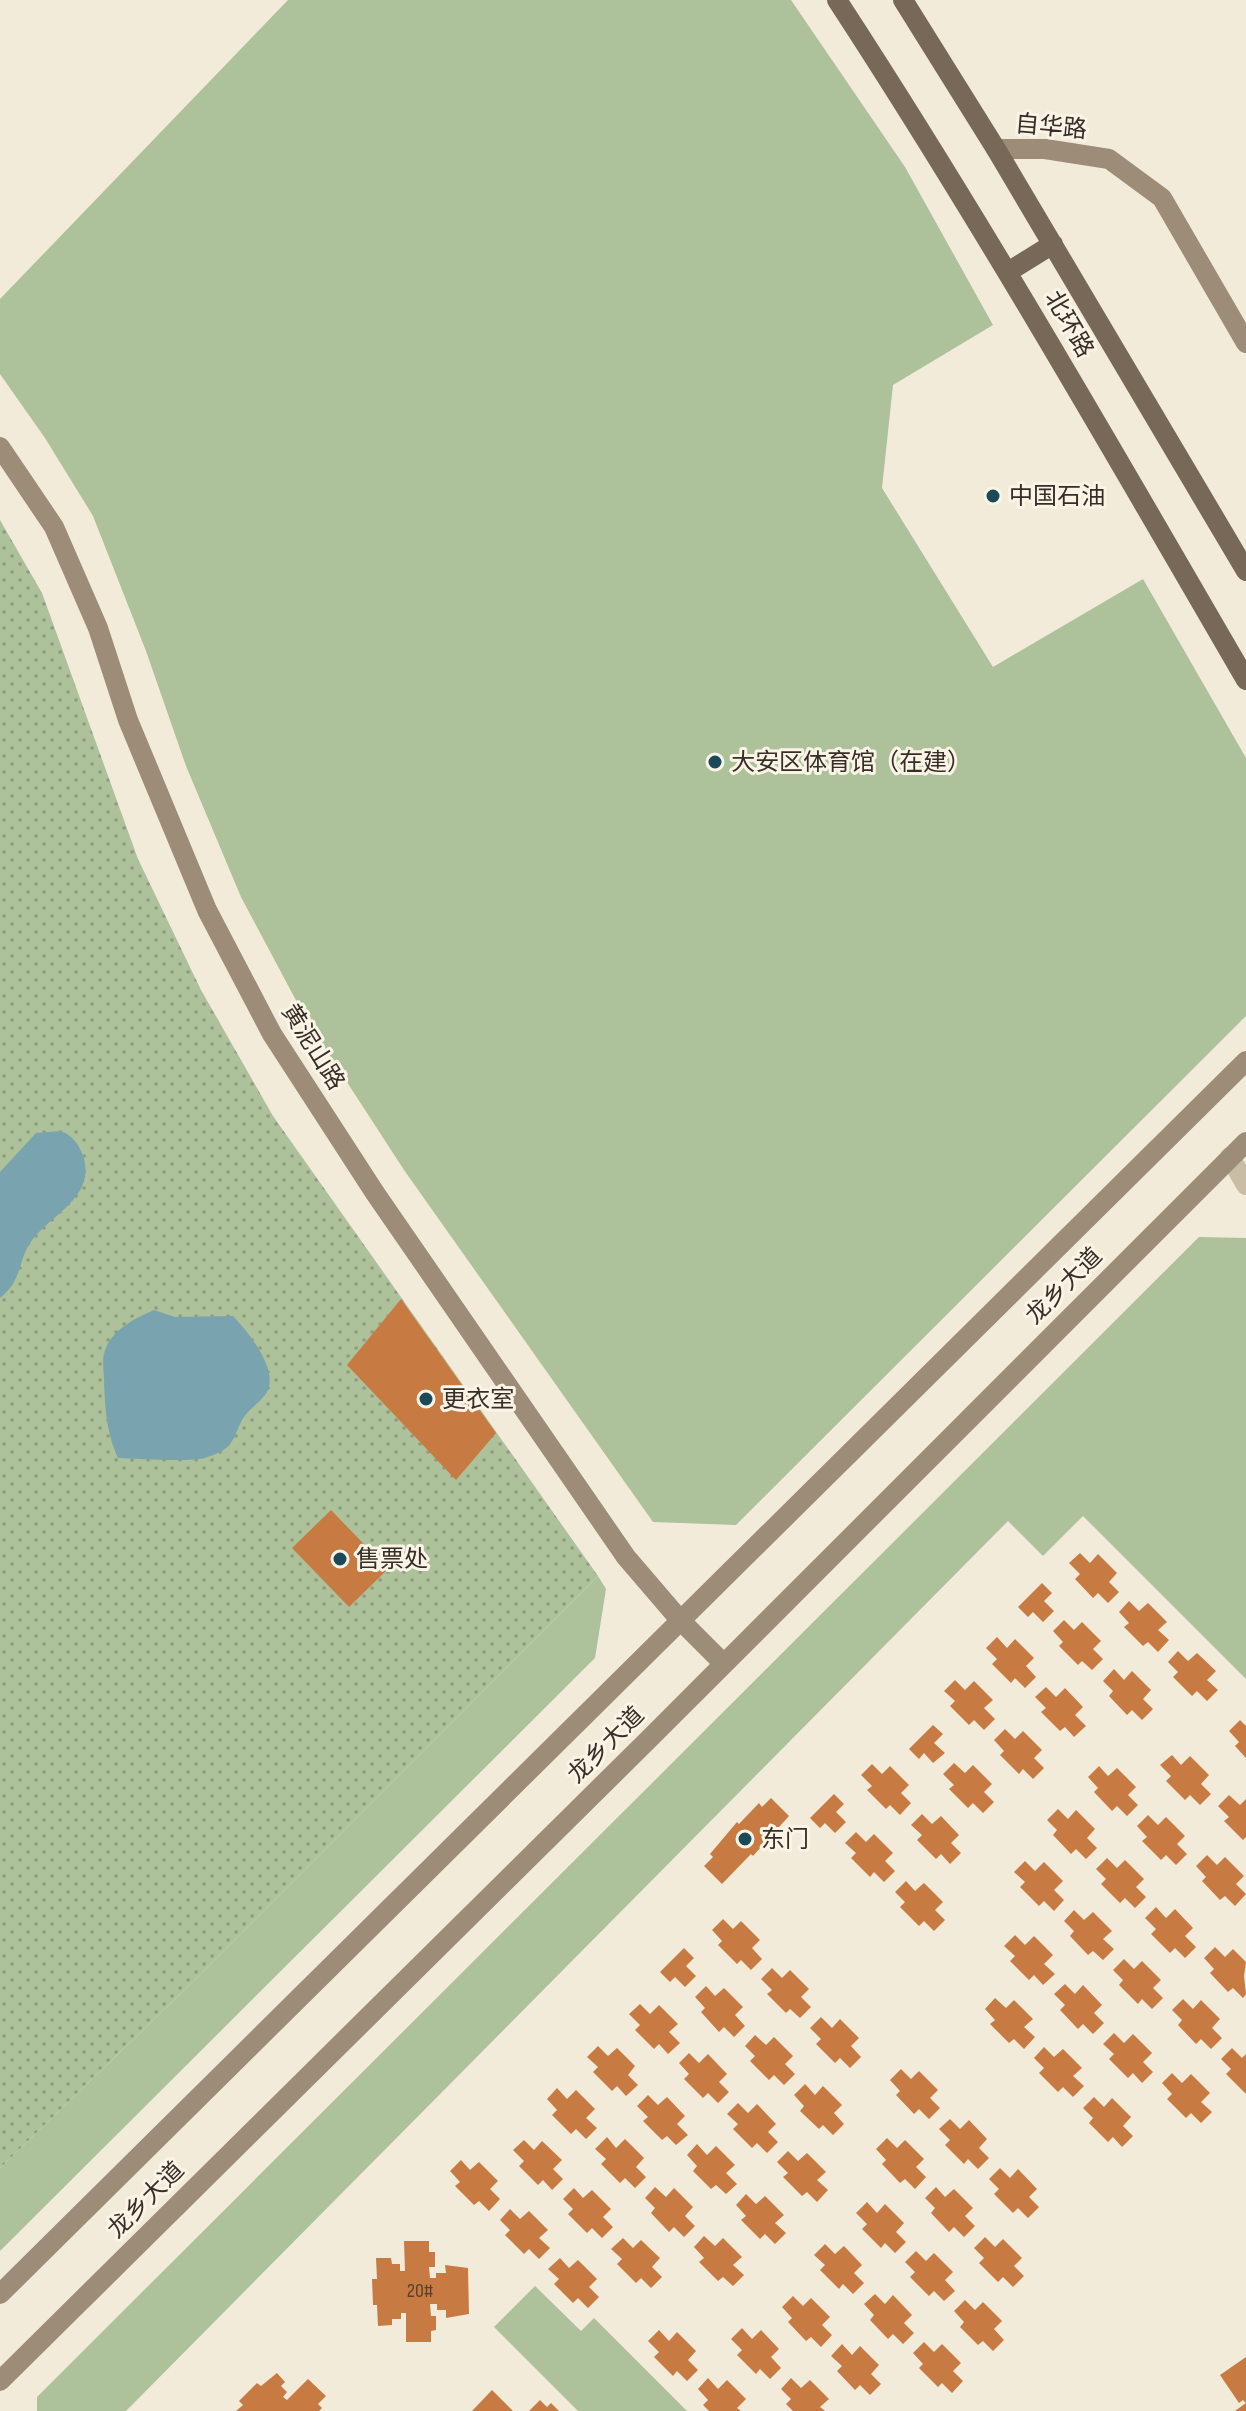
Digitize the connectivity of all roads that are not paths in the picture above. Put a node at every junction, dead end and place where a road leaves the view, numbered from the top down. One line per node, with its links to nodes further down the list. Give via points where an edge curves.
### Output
1 (837, 0): 5 (main road, 北环路)
2 (903, 0): 3 (main road, 北环路)
3 (996, 149): 4 (main road, 北环路); 6 (main road, 自华路, via 1045,149 1109,159 1162,198)
4 (1053, 244): 5 (main road); 8 (main road, 北环路)
5 (1008, 272): 9 (main road, 北环路)
6 (1246, 343)
7 (0, 447): 14 (main road, 黄泥山路, via 54,527 207,910 272,1034 626,1557)
8 (1246, 571)
9 (1246, 680)
10 (1246, 1061): 14 (main road, 龙乡大道)
11 (1246, 1142): 12 (main road, 龙乡大道)
12 (1230, 1157): 13 (street); 15 (main road, 龙乡大道)
13 (1246, 1185)
14 (680, 1620): 15 (main road, 黄泥山路); 16 (main road, 龙乡大道)
15 (724, 1664): 17 (main road, 龙乡大道)
16 (0, 2294)
17 (0, 2381)

